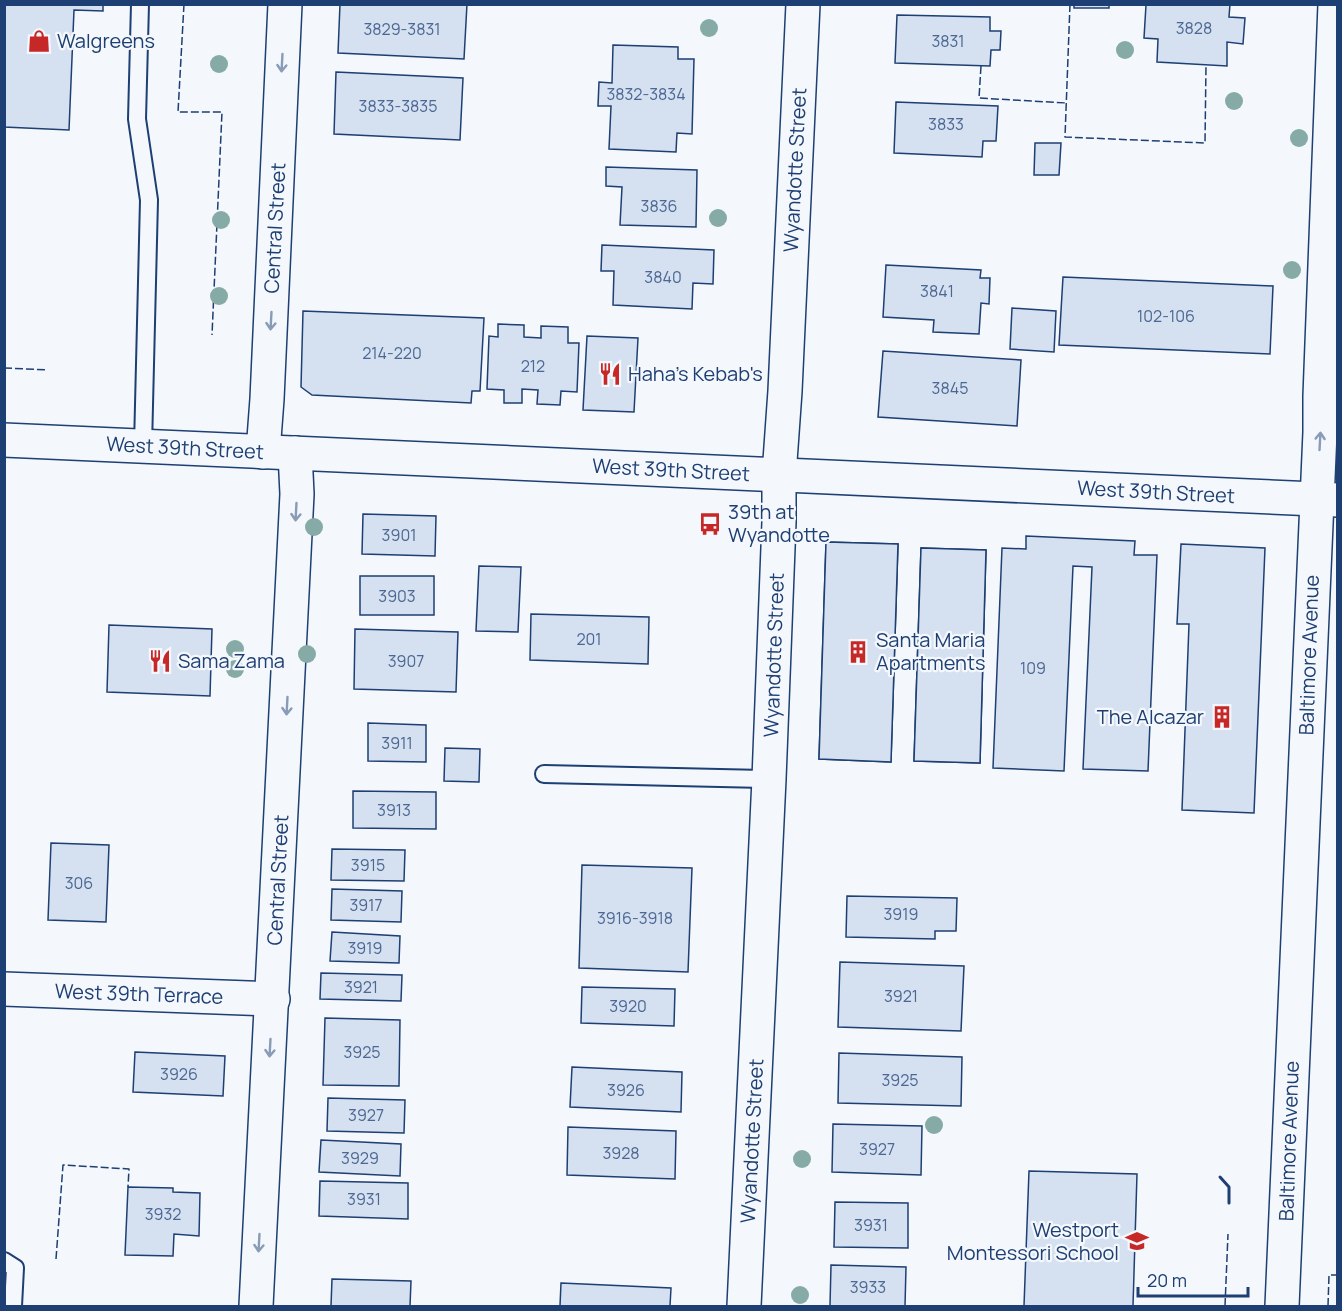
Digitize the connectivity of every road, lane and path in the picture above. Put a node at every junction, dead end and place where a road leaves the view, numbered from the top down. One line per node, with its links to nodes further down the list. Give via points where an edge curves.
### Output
1 (141, 4): 7 (lane, via 136,119 149,200)
2 (285, 4): 8 (street, Central Street, one-way to 8)
3 (803, 4): 10 (street, Wyandotte Street)
4 (1335, 4): 5 (street, Baltimore Avenue)
5 (1331, 271): 11 (street, Baltimore Avenue, one-way to 5, via 1320,432)
6 (4, 440): 7 (street, West 39th Street)
7 (143, 446): 8 (street, West 39th Street)
8 (262, 452): 9 (street, West 39th Street)
9 (295, 453): 10 (street, West 39th Street); 15 (street, Central Street, one-way to 15, via 297,494)
10 (779, 475): 11 (street, West 39th Street); 13 (street, Wyandotte Street)
11 (1327, 500): 20 (street, Baltimore Avenue)
12 (544, 774): 13 (lane)
13 (769, 779): 19 (street, Wyandotte Street)
14 (4, 989): 15 (street, West 39th Terrace)
15 (273, 999): 18 (street, Central Street, one-way to 18)
16 (4, 1261): 17 (lane, via 15,1268)
17 (13, 1306)
18 (256, 1306)
19 (744, 1306)
20 (1282, 1306)

